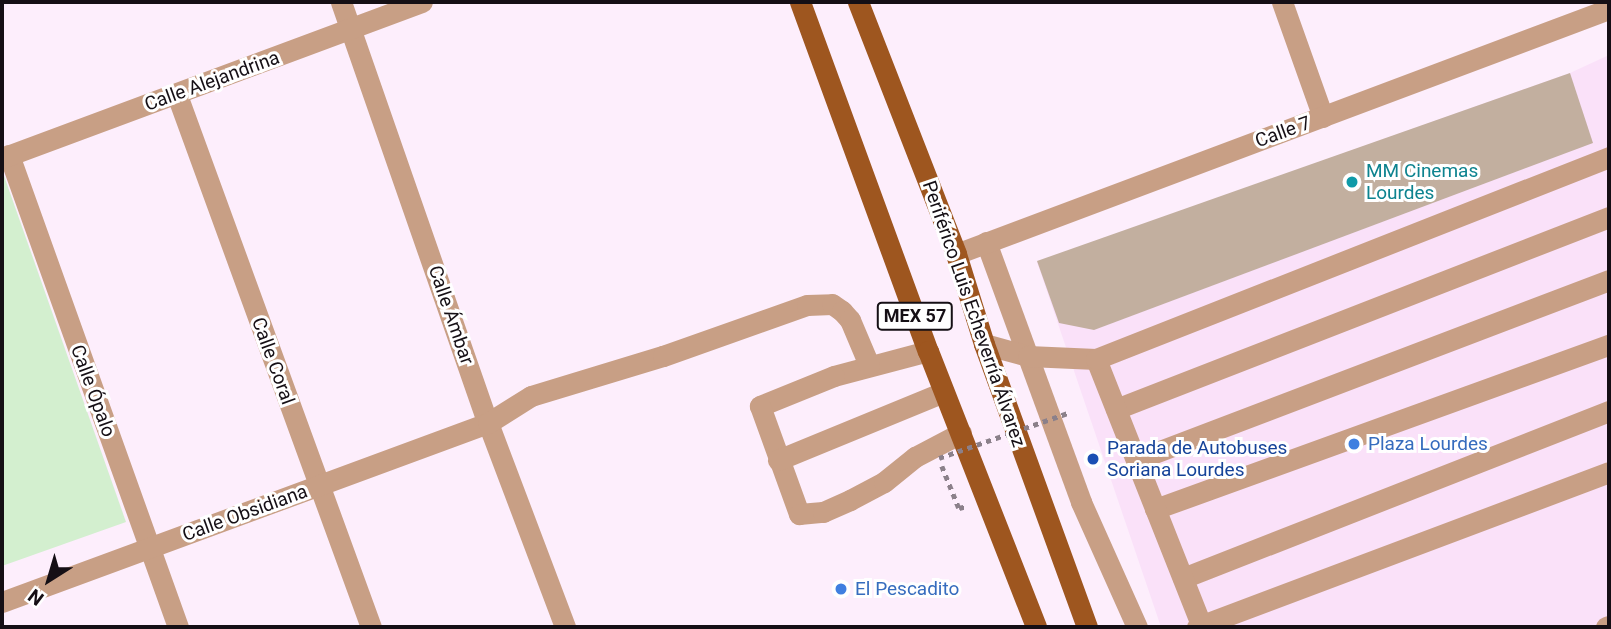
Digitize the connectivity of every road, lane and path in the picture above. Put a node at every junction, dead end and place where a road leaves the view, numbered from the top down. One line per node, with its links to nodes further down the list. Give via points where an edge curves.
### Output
1 (341, 2): 7 (street, Calle Ámbar)
2 (422, 2): 7 (street, Calle Alejandrina)
3 (800, 2): 18 (main road, MEX 57)
4 (858, 2): 14 (main road, Periférico Luis Echeverría Álvarez / MEX 57)
5 (1282, 2): 9 (street)
6 (1609, 9): 9 (street, Calle 7)
7 (351, 30): 8 (street, Calle Alejandrina); 26 (street, Calle Ámbar)
8 (177, 94): 10 (street, Calle Alejandrina); 32 (street, Calle Coral)
9 (1323, 117): 13 (street, Calle 7)
10 (5, 157): 34 (street, Calle Ópalo)
11 (1609, 157): 20 (street)
12 (1609, 218): 23 (street)
13 (986, 243): 14 (street, Calle 7); 19 (street)
14 (956, 254): 16 (main road, Periférico Luis Echeverría Álvarez / MEX 57)
15 (1609, 280): 30 (street)
16 (984, 344): 19 (street); 41 (main road, Periférico Luis Echeverría Álvarez / MEX 57)
17 (1609, 345): 33 (street)
18 (928, 351): 21 (street); 22 (main road, MEX 57)
19 (1028, 356): 20 (street); 42 (street, via 1081,502)
20 (1096, 359): 23 (street)
21 (869, 365): 26 (street, Calle Obsidiana, via 842,311 832,304 807,304 663,356 531,396); 29 (street, via 760,406)
22 (944, 392): 27 (main road, MEX 57); 29 (street)
23 (1116, 409): 30 (street)
24 (1609, 411): 35 (street)
25 (1070, 412): 28 (path, bridge)
26 (488, 424): 32 (street, Calle Obsidiana); 39 (street, Calle Ámbar)
27 (961, 433): 29 (street, via 915,457 884,482 823,512 799,514); 40 (main road, MEX 57)
28 (939, 458)
29 (779, 460)
30 (1136, 460): 33 (street)
31 (1609, 472): 43 (street)
32 (318, 486): 34 (street, Calle Obsidiana); 38 (street, Calle Coral)
33 (1155, 509): 35 (street)
34 (149, 548): 36 (street, Calle Obsidiana); 37 (street, Calle Ópalo)
35 (1183, 578): 43 (street)
36 (2, 602)
37 (178, 627)
38 (371, 627)
39 (565, 627)
40 (1036, 627)
41 (1087, 627)
42 (1137, 627)
43 (1200, 627)

